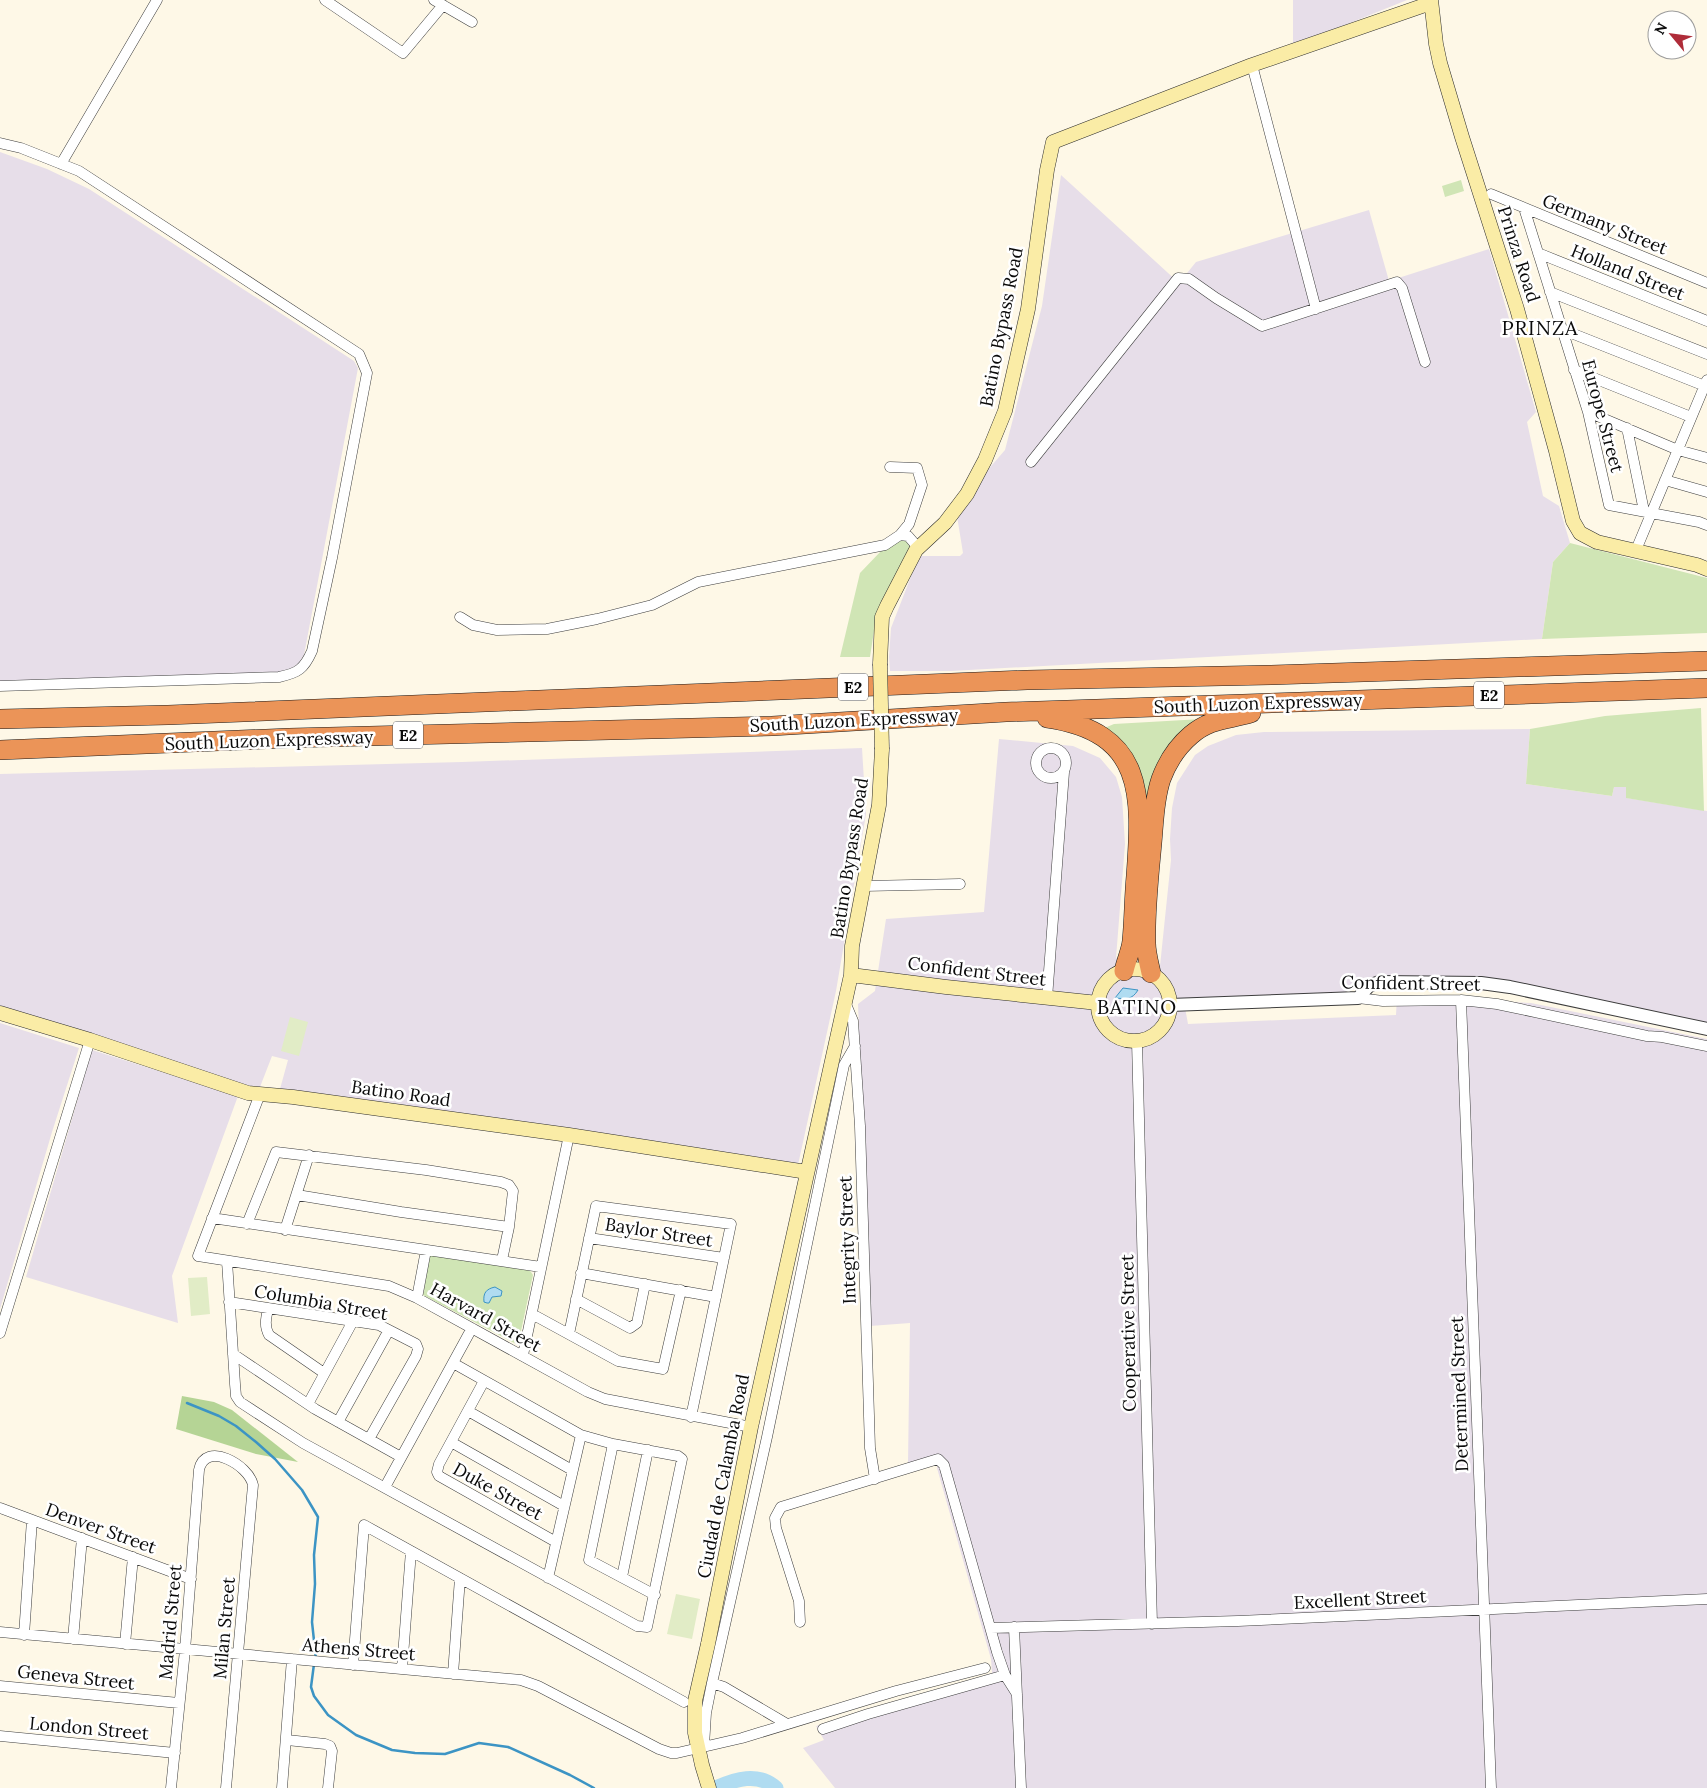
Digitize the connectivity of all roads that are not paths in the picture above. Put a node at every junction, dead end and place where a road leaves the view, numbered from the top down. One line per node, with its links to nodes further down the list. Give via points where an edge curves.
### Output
1 (158, 0): 8 (street)
2 (325, 0): 4 (street, via 403,53)
3 (1431, 1): 6 (main road, Batino Bypass Road); 34 (main road, Prinza Road, via 1442,72 1517,309 1572,521 1580,533 1598,542)
4 (438, 2): 5 (street)
5 (472, 22)
6 (1252, 65): 14 (street); 33 (main road, Batino Bypass Road, via 1052,142 1028,309 1005,411 967,494 945,523)
7 (0, 143): 8 (street)
8 (61, 164): 38 (street, via 79,171 359,354 367,373 332,558 312,651 306,664 294,674 279,677)
9 (1491, 194): 10 (street, Germany Street)
10 (1524, 208): 11 (street, Europe Street); 12 (street, Germany Street)
11 (1538, 252): 13 (street, Europe Street); 15 (street, Holland Street)
12 (1707, 283)
13 (1550, 292): 16 (street, Europe Street); 17 (street)
14 (1316, 308): 18 (street, via 1396,282 1402,288); 26 (street, via 1262,326 1189,279 1178,278)
15 (1707, 321)
16 (1561, 329): 19 (street, Europe Street); 20 (street)
17 (1707, 354)
18 (1425, 362)
19 (1574, 370): 21 (street, Europe Street); 22 (street)
20 (1706, 383): 22 (street)
21 (1588, 412): 23 (street); 30 (street, Europe Street, via 1609,505)
22 (1692, 418): 24 (street)
23 (1627, 428): 24 (street); 30 (street)
24 (1678, 450): 25 (street); 28 (street)
25 (1707, 458)
26 (1031, 462)
27 (890, 467): 32 (street, via 917,468 922,485 909,524)
28 (1665, 480): 29 (street); 30 (street)
29 (1707, 492)
30 (1648, 512): 31 (street); 34 (street)
31 (1707, 525)
32 (900, 535): 33 (street, via 908,536); 36 (street, via 885,544 698,582 652,605 547,629 497,630 473,625)
33 (916, 550): 46 (main road, Batino Bypass Road, bridge, via 882,617 882,778)
34 (1636, 550): 35 (main road, Prinza Road)
35 (1707, 569)
36 (460, 617)
37 (1707, 661): 42 (highway, South Luzon Expressway / E2, via 1027,680)
38 (0, 686)
39 (1707, 688): 40 (highway, South Luzon Expressway / E2)
40 (1286, 702): 41 (highway, South Luzon Expressway / E2); 48 (highway, via 1210,723 1192,734 1169,763 1155,806 1151,851 1146,944)
41 (1006, 712): 43 (highway, South Luzon Expressway / E2, via 772,726 289,738); 47 (highway, via 1068,721 1086,728 1117,749 1129,768 1137,790 1139,834 1132,943)
42 (0, 719)
43 (0, 750)
44 (1064, 772): 50 (street)
45 (960, 884): 46 (street)
46 (864, 886): 49 (main road, Batino Bypass Road, via 852,946)
47 (1124, 971): 48 (main road); 54 (main road, via 1106,983)
48 (1151, 973): 55 (main road, via 1164,986)
49 (851, 975): 50 (main road, Confident Street); 53 (main road, Batino Bypass Road)
50 (1048, 998): 54 (main road, Confident Street)
51 (1358, 998): 52 (street, Confident Street, via 1383,1001); 55 (street, Confident Street); 57 (street, via 1379,982 1481,983)
52 (1461, 1000): 61 (street, Confident Street, via 1497,1004); 124 (street, Determined Street)
53 (845, 1002): 60 (street, Integrity Street, via 853,1021); 65 (main road, Ciudad de Calamba Road)
54 (1098, 1003): 59 (main road, via 1100,1018 1109,1031 1122,1040)
55 (1170, 1004): 59 (main road, via 1164,1025 1157,1033)
56 (0, 1013): 58 (main road, Batino Road)
57 (1707, 1029)
58 (90, 1040): 62 (main road, Batino Road, via 248,1093); 89 (street)
59 (1137, 1041): 126 (street, Cooperative Street)
60 (855, 1046): 109 (street, Integrity Street, via 870,1448); 141 (street, via 844,1065)
61 (1707, 1046)
62 (260, 1094): 63 (main road, Batino Road); 67 (street)
63 (569, 1135): 65 (main road, Batino Road); 76 (street)
64 (309, 1155): 66 (street); 68 (street, via 276,1152); 69 (street, via 507,1184 513,1191)
65 (807, 1172): 100 (main road, Ciudad de Calamba Road)
66 (297, 1195): 69 (street); 70 (street)
67 (212, 1218): 68 (street); 75 (street, Harvard Street, via 198,1256)
68 (248, 1224): 70 (street)
69 (509, 1227): 74 (street)
70 (285, 1230): 72 (street)
71 (589, 1238): 73 (street, Baylor Street); 73 (street, via 596,1206 731,1224); 77 (street)
72 (426, 1250): 74 (street); 81 (street)
73 (724, 1258): 80 (street)
74 (502, 1260): 76 (street)
75 (226, 1261): 81 (street, Harvard Street, via 389,1286); 83 (street)
76 (541, 1267): 85 (street)
77 (581, 1273): 78 (street); 82 (street)
78 (645, 1284): 79 (street); 82 (street, via 637,1323 630,1328)
79 (681, 1290): 80 (street); 90 (street, via 663,1369 618,1361)
80 (716, 1297): 98 (street)
81 (417, 1298): 87 (street, Harvard Street)
82 (576, 1299): 90 (street)
83 (229, 1302): 84 (street, Columbia Street); 91 (street)
84 (268, 1309): 86 (street, Columbia Street); 94 (street, via 266,1330 269,1335)
85 (532, 1314): 90 (street); 92 (street)
86 (353, 1321): 88 (street, Columbia Street); 94 (street)
87 (472, 1328): 92 (street, Harvard Street); 93 (street)
88 (389, 1330): 99 (street); 102 (street, Columbia Street, via 416,1344 418,1349)
89 (0, 1333)
90 (569, 1334)
91 (233, 1354): 96 (street); 110 (street, via 236,1396 240,1402 303,1443)
92 (522, 1356): 98 (street, Harvard Street, via 605,1399)
93 (453, 1363): 95 (street); 106 (street)
94 (324, 1373): 96 (street)
95 (484, 1381): 97 (street, Duke Street); 101 (street)
96 (308, 1404): 99 (street)
97 (468, 1411): 103 (street, Duke Street); 108 (street)
98 (691, 1417): 100 (street, Harvard Street)
99 (338, 1422): 102 (street)
100 (751, 1427): 150 (main road, Ciudad de Calamba Road, via 695,1701 694,1717)
101 (581, 1435): 104 (street); 108 (street)
102 (369, 1439): 106 (street)
103 (451, 1442): 111 (street); 115 (street, Duke Street, via 439,1464 439,1476)
104 (613, 1444): 105 (street); 118 (street, via 589,1560)
105 (648, 1450): 118 (street); 122 (street, via 682,1459)
106 (401, 1456): 110 (street)
107 (203, 1460): 121 (street, Madrid Street); 134 (street, Milan Street, via 215,1456 233,1462 248,1473 254,1485)
108 (572, 1470): 111 (street)
109 (875, 1479): 125 (street, via 781,1507 775,1518 799,1601); 128 (street, via 938,1459 944,1465)
110 (384, 1487): 120 (street)
111 (564, 1506): 115 (street)
112 (0, 1508): 113 (street, Denver Street)
113 (32, 1520): 114 (street, Denver Street); 130 (street)
114 (82, 1538): 117 (street, Denver Street); 131 (street)
115 (556, 1542): 120 (street)
116 (411, 1551): 119 (street); 136 (street, via 364,1525); 138 (street)
117 (133, 1557): 121 (street, Denver Street); 132 (street)
118 (622, 1577): 122 (street)
119 (460, 1578): 139 (street); 144 (street)
120 (548, 1578): 122 (street, via 638,1626 647,1627)
121 (191, 1579): 133 (street, Madrid Street)
122 (655, 1594)
123 (1707, 1599): 124 (street, Excellent Street)
124 (1484, 1609): 126 (street, Excellent Street); 158 (street, Determined Street)
125 (800, 1622)
126 (1152, 1624): 127 (street, Excellent Street)
127 (1014, 1627): 128 (street, Excellent Street); 143 (street)
128 (991, 1628): 140 (street)
129 (0, 1632): 130 (street, Athens Street)
130 (24, 1634): 131 (street, Athens Street)
131 (73, 1639): 132 (street, Athens Street)
132 (125, 1644): 133 (street, Athens Street)
133 (185, 1650): 134 (street, Athens Street); 145 (street, Madrid Street)
134 (238, 1654): 135 (street, Athens Street); 153 (street, Milan Street)
135 (292, 1659): 136 (street, Athens Street); 149 (street)
136 (353, 1665): 138 (street, Athens Street)
137 (985, 1668): 146 (street, Athens Street)
138 (402, 1670): 139 (street, Athens Street)
139 (453, 1674): 150 (street, Athens Street, via 530,1683 664,1751 676,1753)
140 (1005, 1675): 143 (street); 147 (street)
141 (712, 1683): 146 (street); 150 (street)
142 (0, 1686): 145 (street, Geneva Street)
143 (1017, 1694): 157 (street)
144 (684, 1702)
145 (179, 1703): 151 (street, Madrid Street)
146 (787, 1724): 150 (street, Athens Street)
147 (823, 1729)
148 (0, 1736): 151 (street, London Street)
149 (287, 1740): 154 (street); 155 (street, via 330,1746)
150 (701, 1747): 156 (main road, Ciudad de Calamba Road)
151 (175, 1753): 152 (street, Madrid Street)
152 (171, 1788)
153 (226, 1788)
154 (282, 1788)
155 (328, 1788)
156 (709, 1788)
157 (1020, 1788)
158 (1491, 1788)

